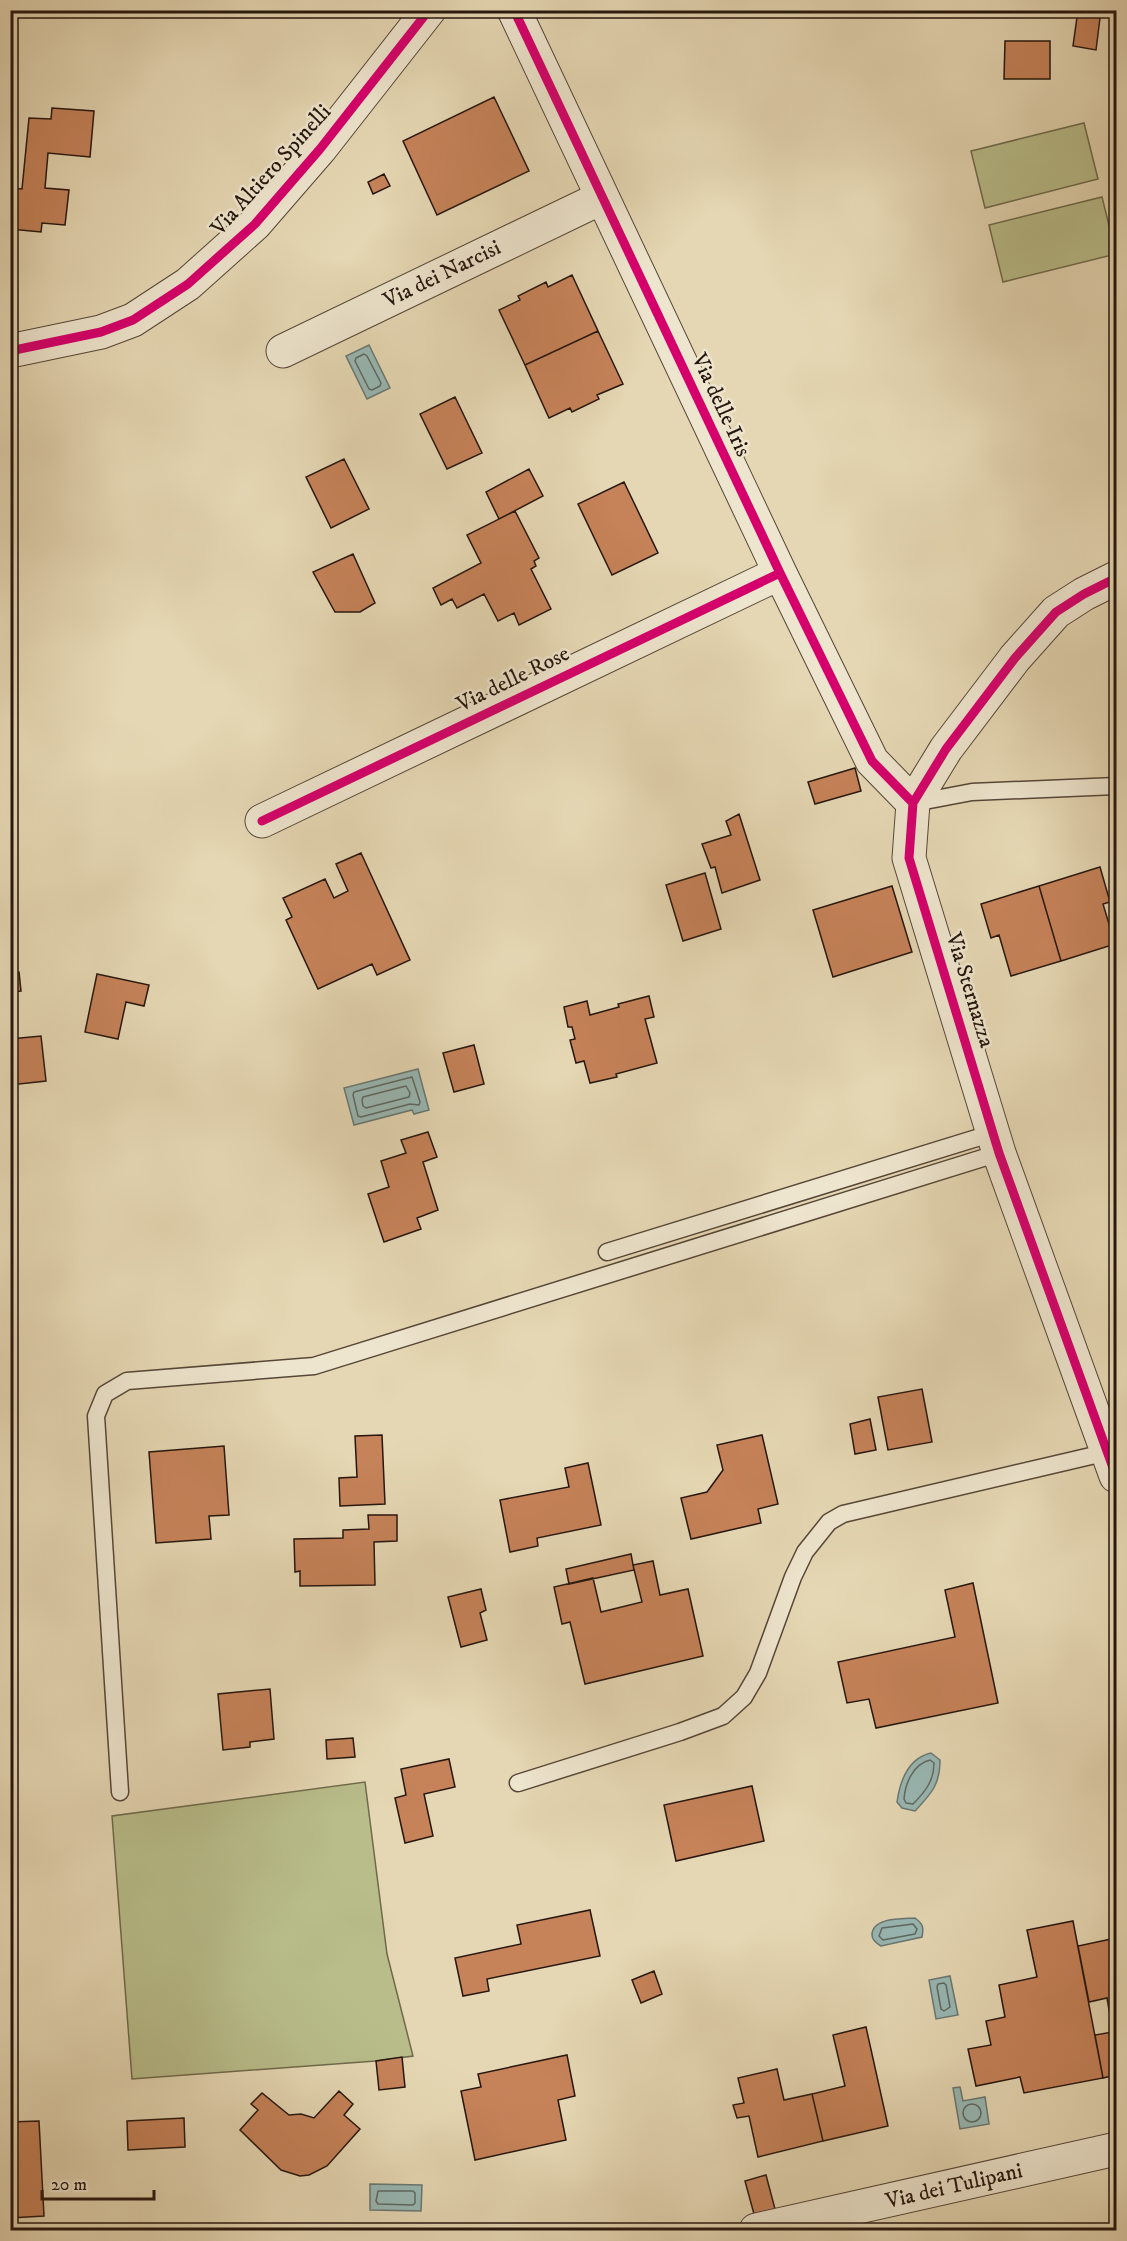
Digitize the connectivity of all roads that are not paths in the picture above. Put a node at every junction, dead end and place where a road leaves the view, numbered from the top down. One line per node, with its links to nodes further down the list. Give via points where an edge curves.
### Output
1 (429, 10): 4 (street, Via Altiero Spinelli, via 320,149 255,224 188,284 133,320 101,332)
2 (514, 10): 3 (street, Via delle Iris)
3 (601, 198): 5 (street, Via dei Narcisi); 6 (street, Via delle Iris)
4 (10, 351)
5 (283, 351)
6 (780, 573): 9 (street, Via delle Iris, via 872,761); 10 (street, Via delle Rose)
7 (1116, 578): 9 (street, Via Sternazza, via 1056,612 1015,658 946,749)
8 (1116, 786): 9 (lane, via 972,792)
9 (913, 803): 11 (street, Via Sternazza, via 909,858)
10 (262, 821)
11 (996, 1143): 12 (lane); 13 (street, Via Sternazza); 15 (lane, via 314,1366 127,1381 105,1394 96,1416)
12 (607, 1252)
13 (1112, 1464): 14 (lane, via 843,1514 829,1522 806,1552 758,1673 744,1697 723,1716)
14 (518, 1783)
15 (120, 1792)
16 (1116, 2150): 17 (street, Via dei Tulipani)
17 (756, 2230)

